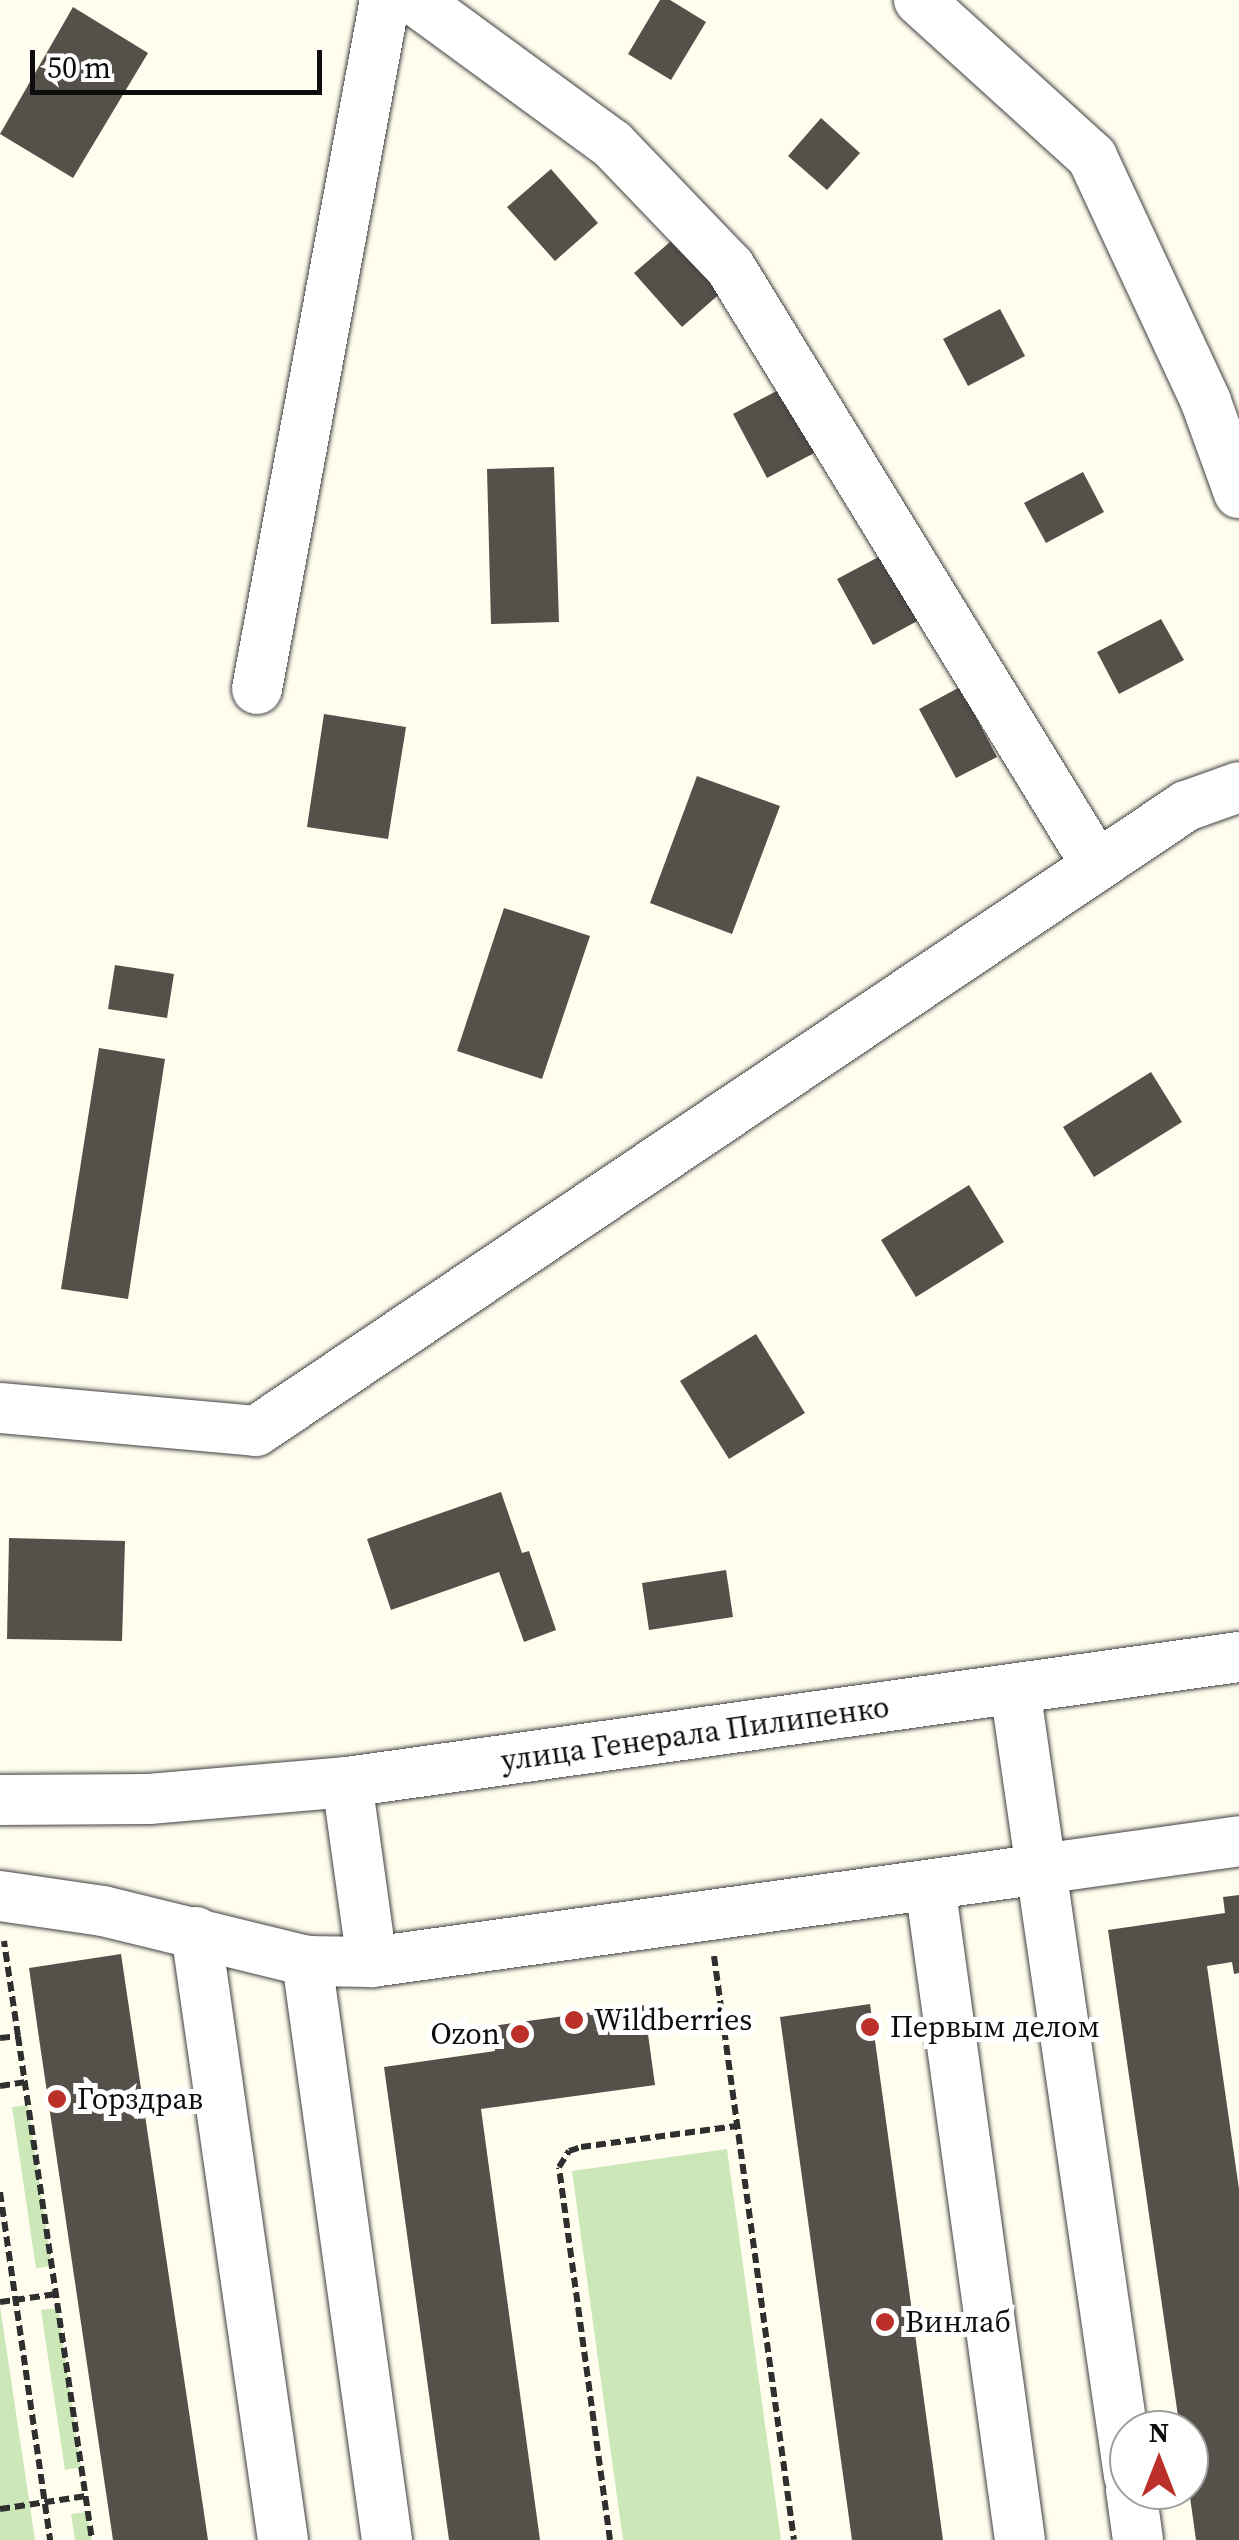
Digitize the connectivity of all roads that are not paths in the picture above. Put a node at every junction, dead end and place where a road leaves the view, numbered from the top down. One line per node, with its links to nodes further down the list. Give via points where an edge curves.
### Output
1 (385, 0): 5 (street)
2 (416, 0): 7 (street, via 612,144 730,267)
3 (920, 0): 4 (street, via 1092,156 1206,402)
4 (1239, 492)
5 (257, 689)
6 (1239, 787): 7 (street, via 1186,806)
7 (1098, 866): 8 (street, via 256,1431)
8 (0, 1408)
9 (1239, 1657): 10 (street, улица Генерала Пилипенко)
10 (1015, 1689): 11 (street, улица Генерала Пилипенко); 14 (street)
11 (347, 1782): 12 (street, улица Генерала Пилипенко, via 149,1799); 19 (street)
12 (0, 1800)
13 (1239, 1841): 14 (street)
14 (1041, 1869): 15 (street); 20 (street)
15 (930, 1885): 19 (street); 24 (street)
16 (1, 1913): 17 (street, via 43,1899)
17 (196, 1932): 18 (street); 22 (street)
18 (306, 1960): 19 (street); 23 (street)
19 (372, 1962)
20 (1119, 2410)
21 (1134, 2510): 25 (street)
22 (283, 2540)
23 (387, 2540)
24 (1020, 2540)
25 (1138, 2540)

